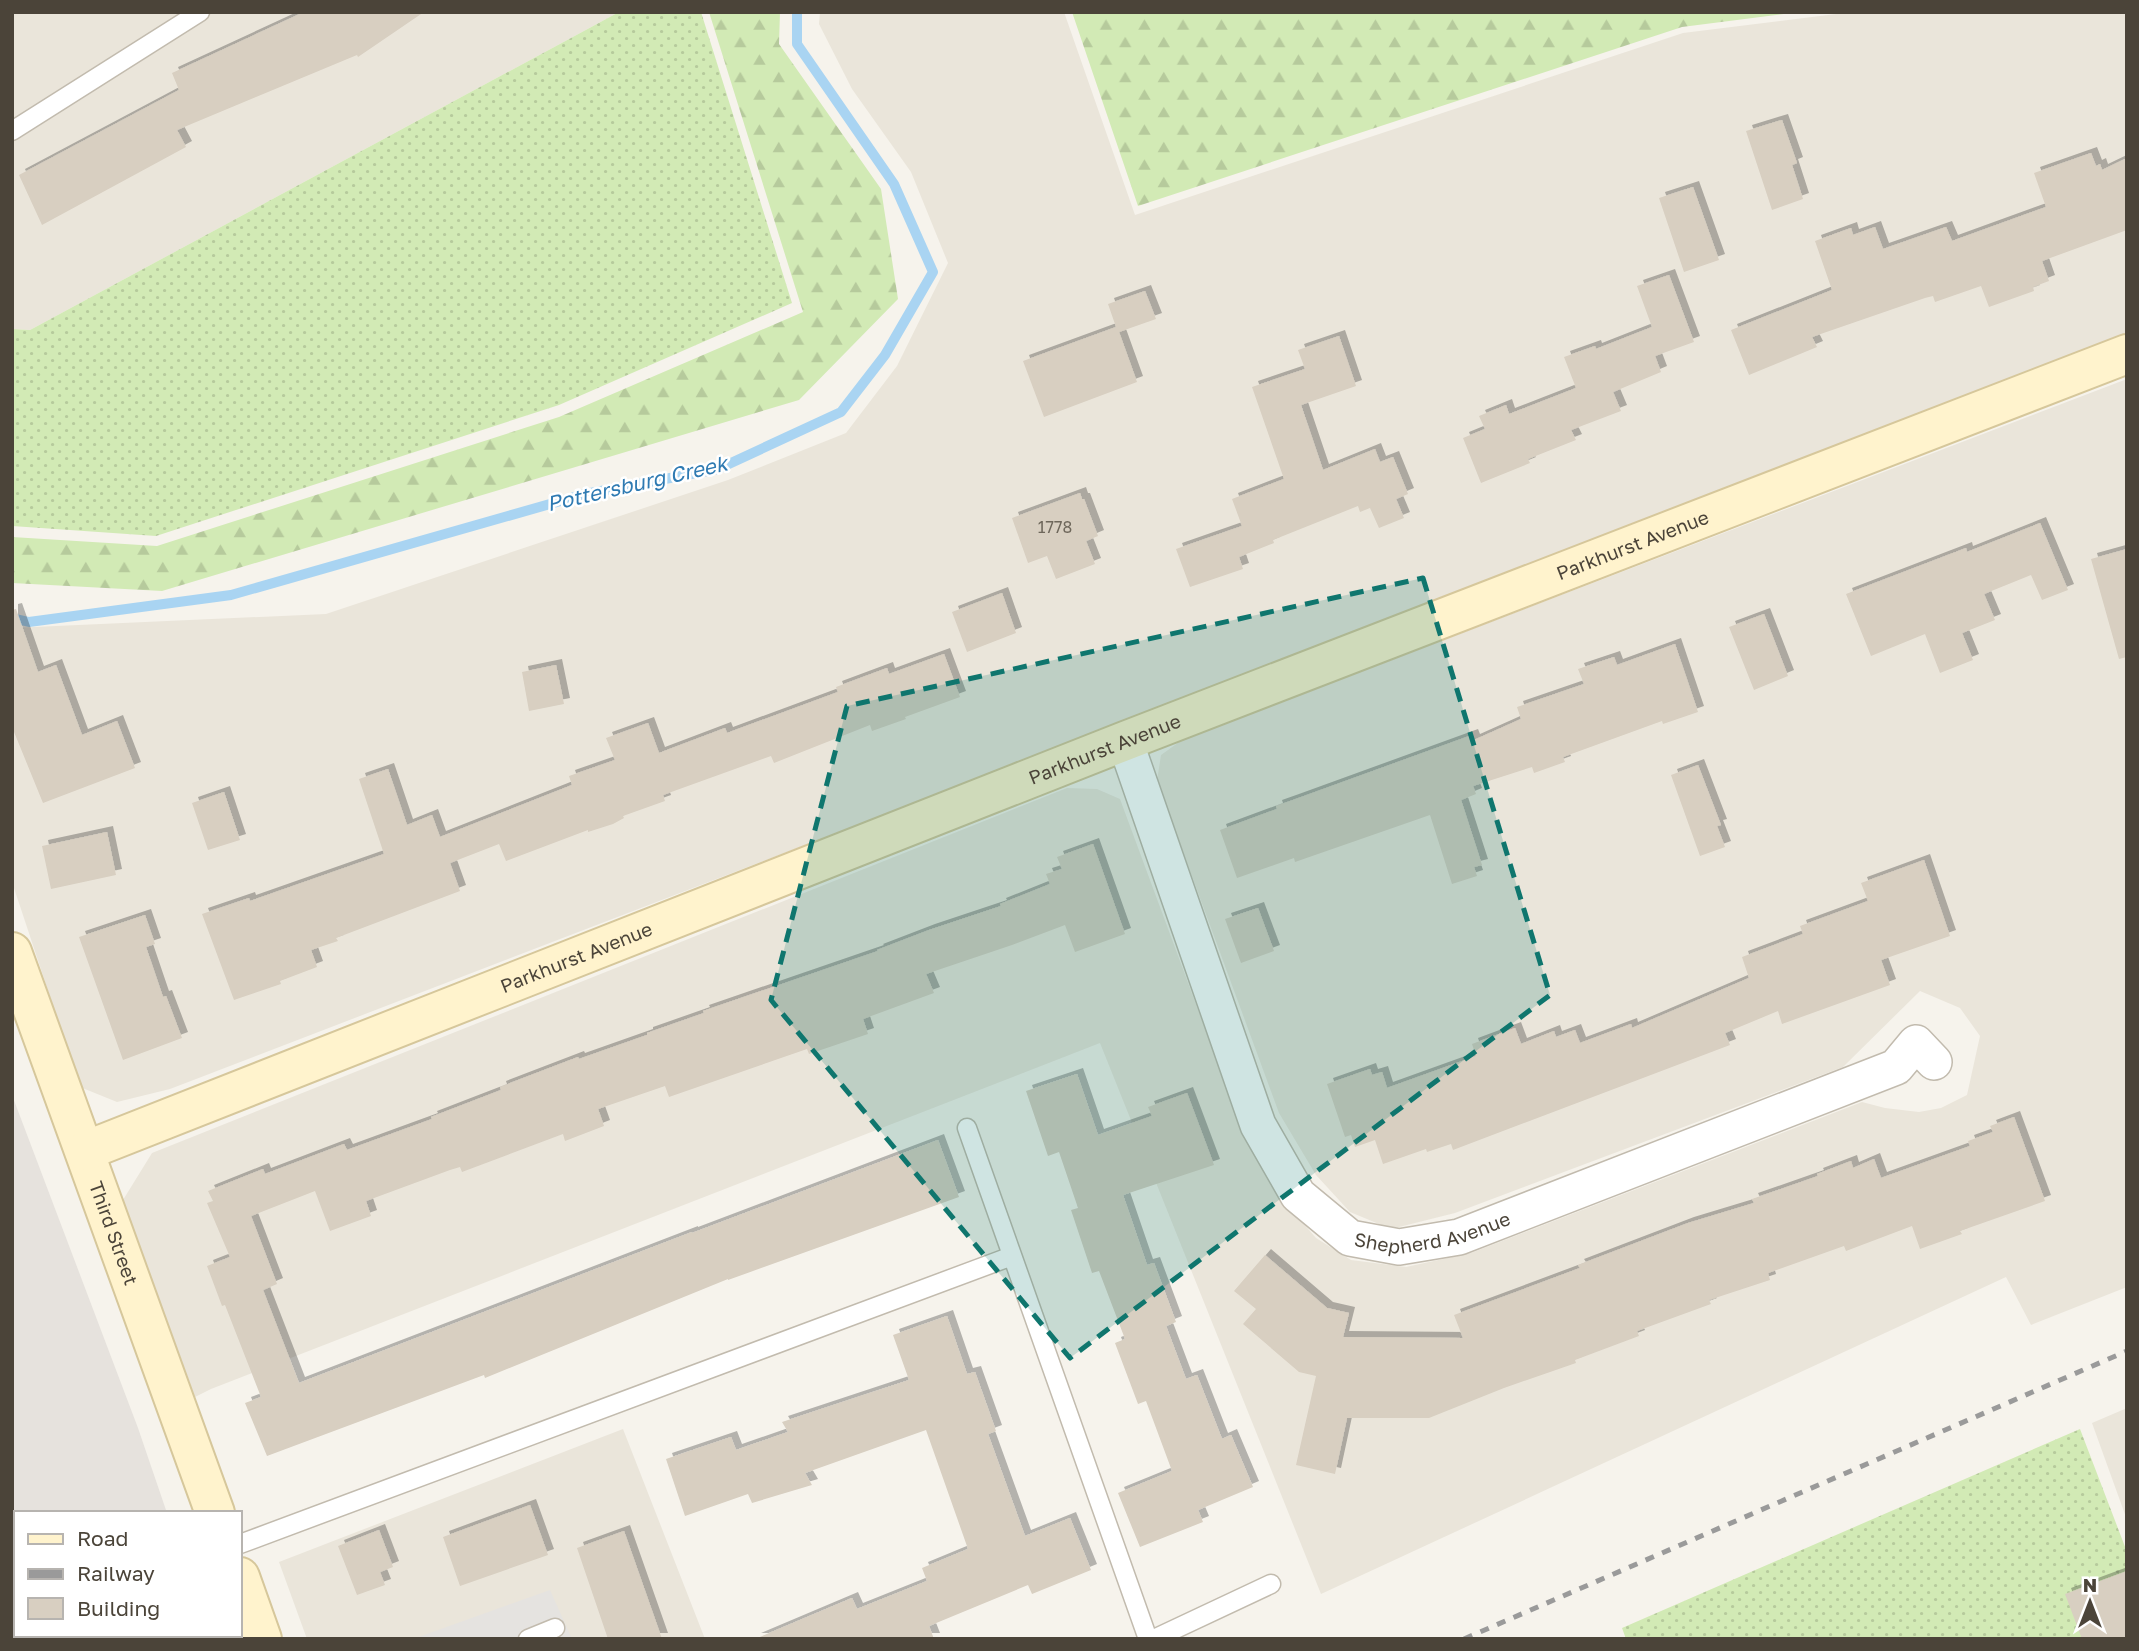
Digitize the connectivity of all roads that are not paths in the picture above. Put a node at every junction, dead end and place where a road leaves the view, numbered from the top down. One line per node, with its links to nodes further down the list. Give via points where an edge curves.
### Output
1 (200, 12): 2 (lane)
2 (12, 131)
3 (2127, 354): 4 (street, Parkhurst Avenue)
4 (1125, 741): 6 (street, Shepherd Avenue, via 1258,1125 1298,1195 1350,1238 1399,1247 1459,1237 1896,1067 1916,1043); 8 (street, Parkhurst Avenue)
5 (12, 953): 8 (street, Third Street)
6 (1934, 1062)
7 (967, 1128): 9 (lane)
8 (85, 1151): 10 (street, Third Street)
9 (1012, 1256): 11 (lane); 17 (lane)
10 (214, 1511)
11 (242, 1543)
12 (242, 1583): 15 (street)
13 (1272, 1584): 18 (lane)
14 (555, 1628): 16 (lane)
15 (262, 1639)
16 (528, 1639)
17 (1148, 1639)
18 (1153, 1639)

